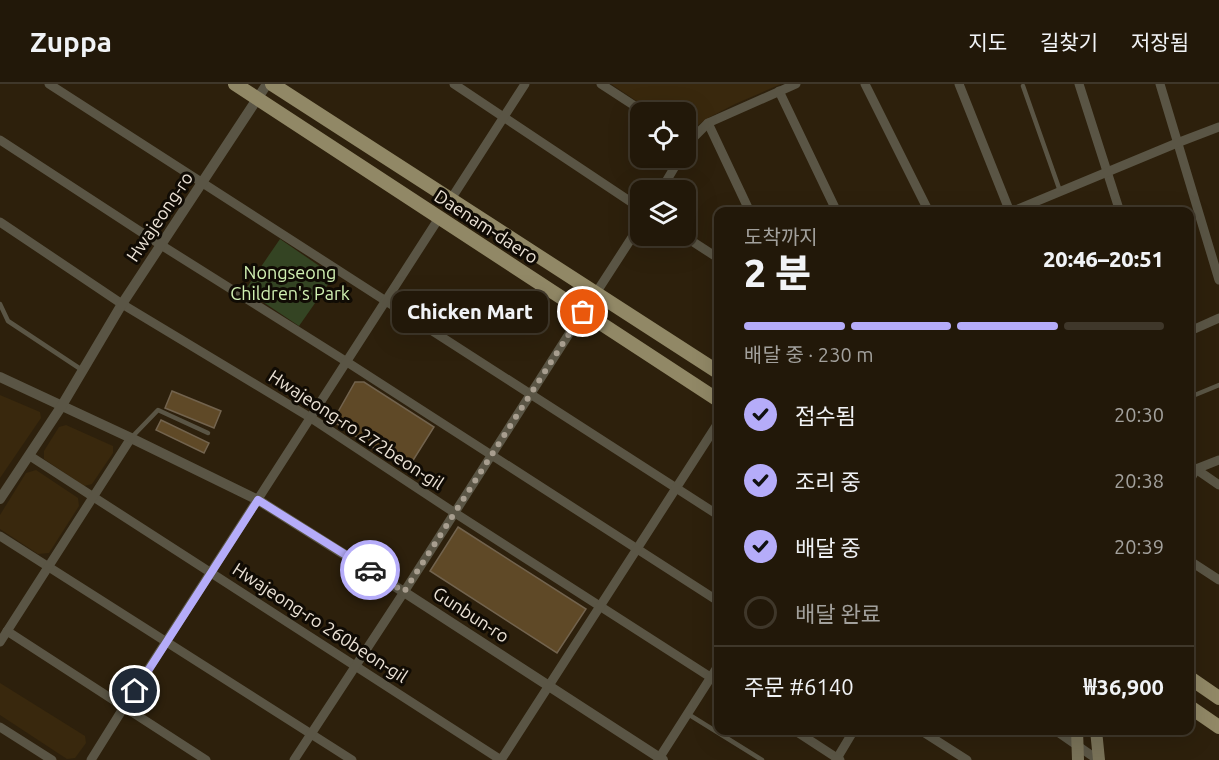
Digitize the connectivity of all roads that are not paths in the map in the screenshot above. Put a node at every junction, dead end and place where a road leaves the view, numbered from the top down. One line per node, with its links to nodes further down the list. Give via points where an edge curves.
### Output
1 (49, 84): 24 (street)
2 (235, 84): 15 (main road, Daenam-daero)
3 (267, 84): 15 (street, Hwajeong-ro)
4 (272, 84): 26 (main road, Daenam-daero)
5 (454, 84): 17 (street)
6 (525, 84): 17 (street)
7 (601, 84): 16 (street)
8 (796, 84): 14 (street)
9 (865, 84): 30 (street)
10 (959, 84): 31 (street)
11 (1079, 84): 23 (street)
12 (1160, 84): 22 (street)
13 (1023, 86): 25 (lane)
14 (779, 91): 18 (street); 29 (street)
15 (257, 100): 24 (street, Hwajeong-ro); 34 (main road, Daenam-daero)
16 (630, 103)
17 (504, 117): 26 (street); 27 (street)
18 (708, 123): 20 (street); 28 (street)
19 (1219, 127): 22 (street)
20 (696, 134)
21 (0, 140): 38 (street)
22 (1177, 143): 23 (street); 40 (street)
23 (1108, 172): 25 (street); 33 (street)
24 (202, 183): 38 (street, Hwajeong-ro); 42 (street)
25 (1060, 191): 32 (street)
26 (451, 199): 41 (main road, Daenam-daero)
27 (630, 201)
28 (748, 207)
29 (835, 207)
30 (926, 207)
31 (1008, 207)
32 (1022, 207)
33 (1118, 207)
34 (439, 218): 42 (street); 45 (main road, Daenam-daero)
35 (0, 222): 44 (street, Hwajeong-ro 272beon-gil)
36 (630, 240): 41 (street)
37 (696, 244): 39 (street)
38 (160, 245): 44 (street, Hwajeong-ro); 48 (street)
39 (714, 255)
40 (1219, 280)
41 (596, 293): 49 (main road, Daenam-daero)
42 (386, 301): 48 (street); 53 (street)
43 (0, 304): 50 (lane, via 8,321)
44 (122, 304): 50 (street, Hwajeong-ro); 57 (street, Hwajeong-ro 272beon-gil)
45 (583, 312): 53 (street); 55 (main road, Daenam-daero)
46 (1219, 318): 47 (street)
47 (1194, 329)
48 (347, 362): 57 (street); 61 (street)
49 (714, 369)
50 (82, 370): 56 (street, Hwajeong-ro)
51 (0, 377): 56 (street, Gunbun-ro)
52 (1219, 385): 54 (lane)
53 (531, 394): 61 (street); 67 (street)
54 (1194, 395)
55 (714, 397)
56 (61, 407): 60 (street, Gunbun-ro); 62 (street, Hwajeong-ro)
57 (311, 418): 70 (street); 72 (street, Hwajeong-ro 272beon-gil)
58 (714, 429): 67 (street)
59 (208, 433): 60 (lane, via 158,411)
60 (131, 438): 68 (street); 70 (street, Gunbun-ro)
61 (492, 455): 72 (street); 74 (street)
62 (30, 456): 68 (street, Hwajeong-ro 260beon-gil); 69 (street, Hwajeong-ro)
63 (1219, 460): 64 (street)
64 (1194, 467)
65 (1194, 468): 66 (street)
66 (1219, 485)
67 (676, 488): 71 (street); 74 (street)
68 (93, 496): 76 (street); 77 (street, Hwajeong-ro 260beon-gil)
69 (0, 499)
70 (258, 500): 77 (street); 79 (street, Gunbun-ro)
71 (714, 512)
72 (455, 513): 79 (street); 81 (street, Hwajeong-ro 272beon-gil)
73 (0, 536): 76 (street)
74 (637, 549): 80 (street); 81 (street)
75 (1194, 564): 78 (street)
76 (49, 566): 82 (street); 84 (street)
77 (212, 573): 84 (street); 85 (street, Hwajeong-ro 260beon-gil)
78 (1219, 580)
79 (404, 592): 85 (street); 89 (street, Gunbun-ro)
80 (714, 598)
81 (600, 607): 86 (street, Hwajeong-ro 272beon-gil); 89 (street)
82 (7, 631): 83 (street); 91 (street)
83 (0, 642)
84 (167, 642): 91 (street); 97 (street)
85 (355, 666): 97 (street); 113 (street, Hwajeong-ro 260beon-gil)
86 (714, 679)
87 (714, 681): 93 (street)
88 (1194, 681): 90 (main road)
89 (550, 686): 106 (street, Gunbun-ro); 113 (street)
90 (1219, 698)
91 (124, 707): 109 (street); 110 (street)
92 (1194, 710): 95 (main road)
93 (688, 714): 96 (lane); 106 (street)
94 (0, 727): 108 (street)
95 (1219, 727)
96 (714, 730)
97 (311, 734): 111 (street); 112 (street)
98 (722, 735): 114 (lane)
99 (801, 735): 107 (street)
100 (851, 735): 107 (street)
101 (928, 735): 115 (street)
102 (1062, 735): 105 (street)
103 (1077, 735): 105 (main road)
104 (1096, 735): 117 (main road)
105 (1078, 746): 116 (main road); 117 (street)
106 (660, 759)
107 (837, 759)
108 (52, 760)
109 (91, 760)
110 (206, 760)
111 (294, 760)
112 (352, 760)
113 (501, 760)
114 (762, 760)
115 (967, 760)
116 (1078, 760)
117 (1099, 760)

